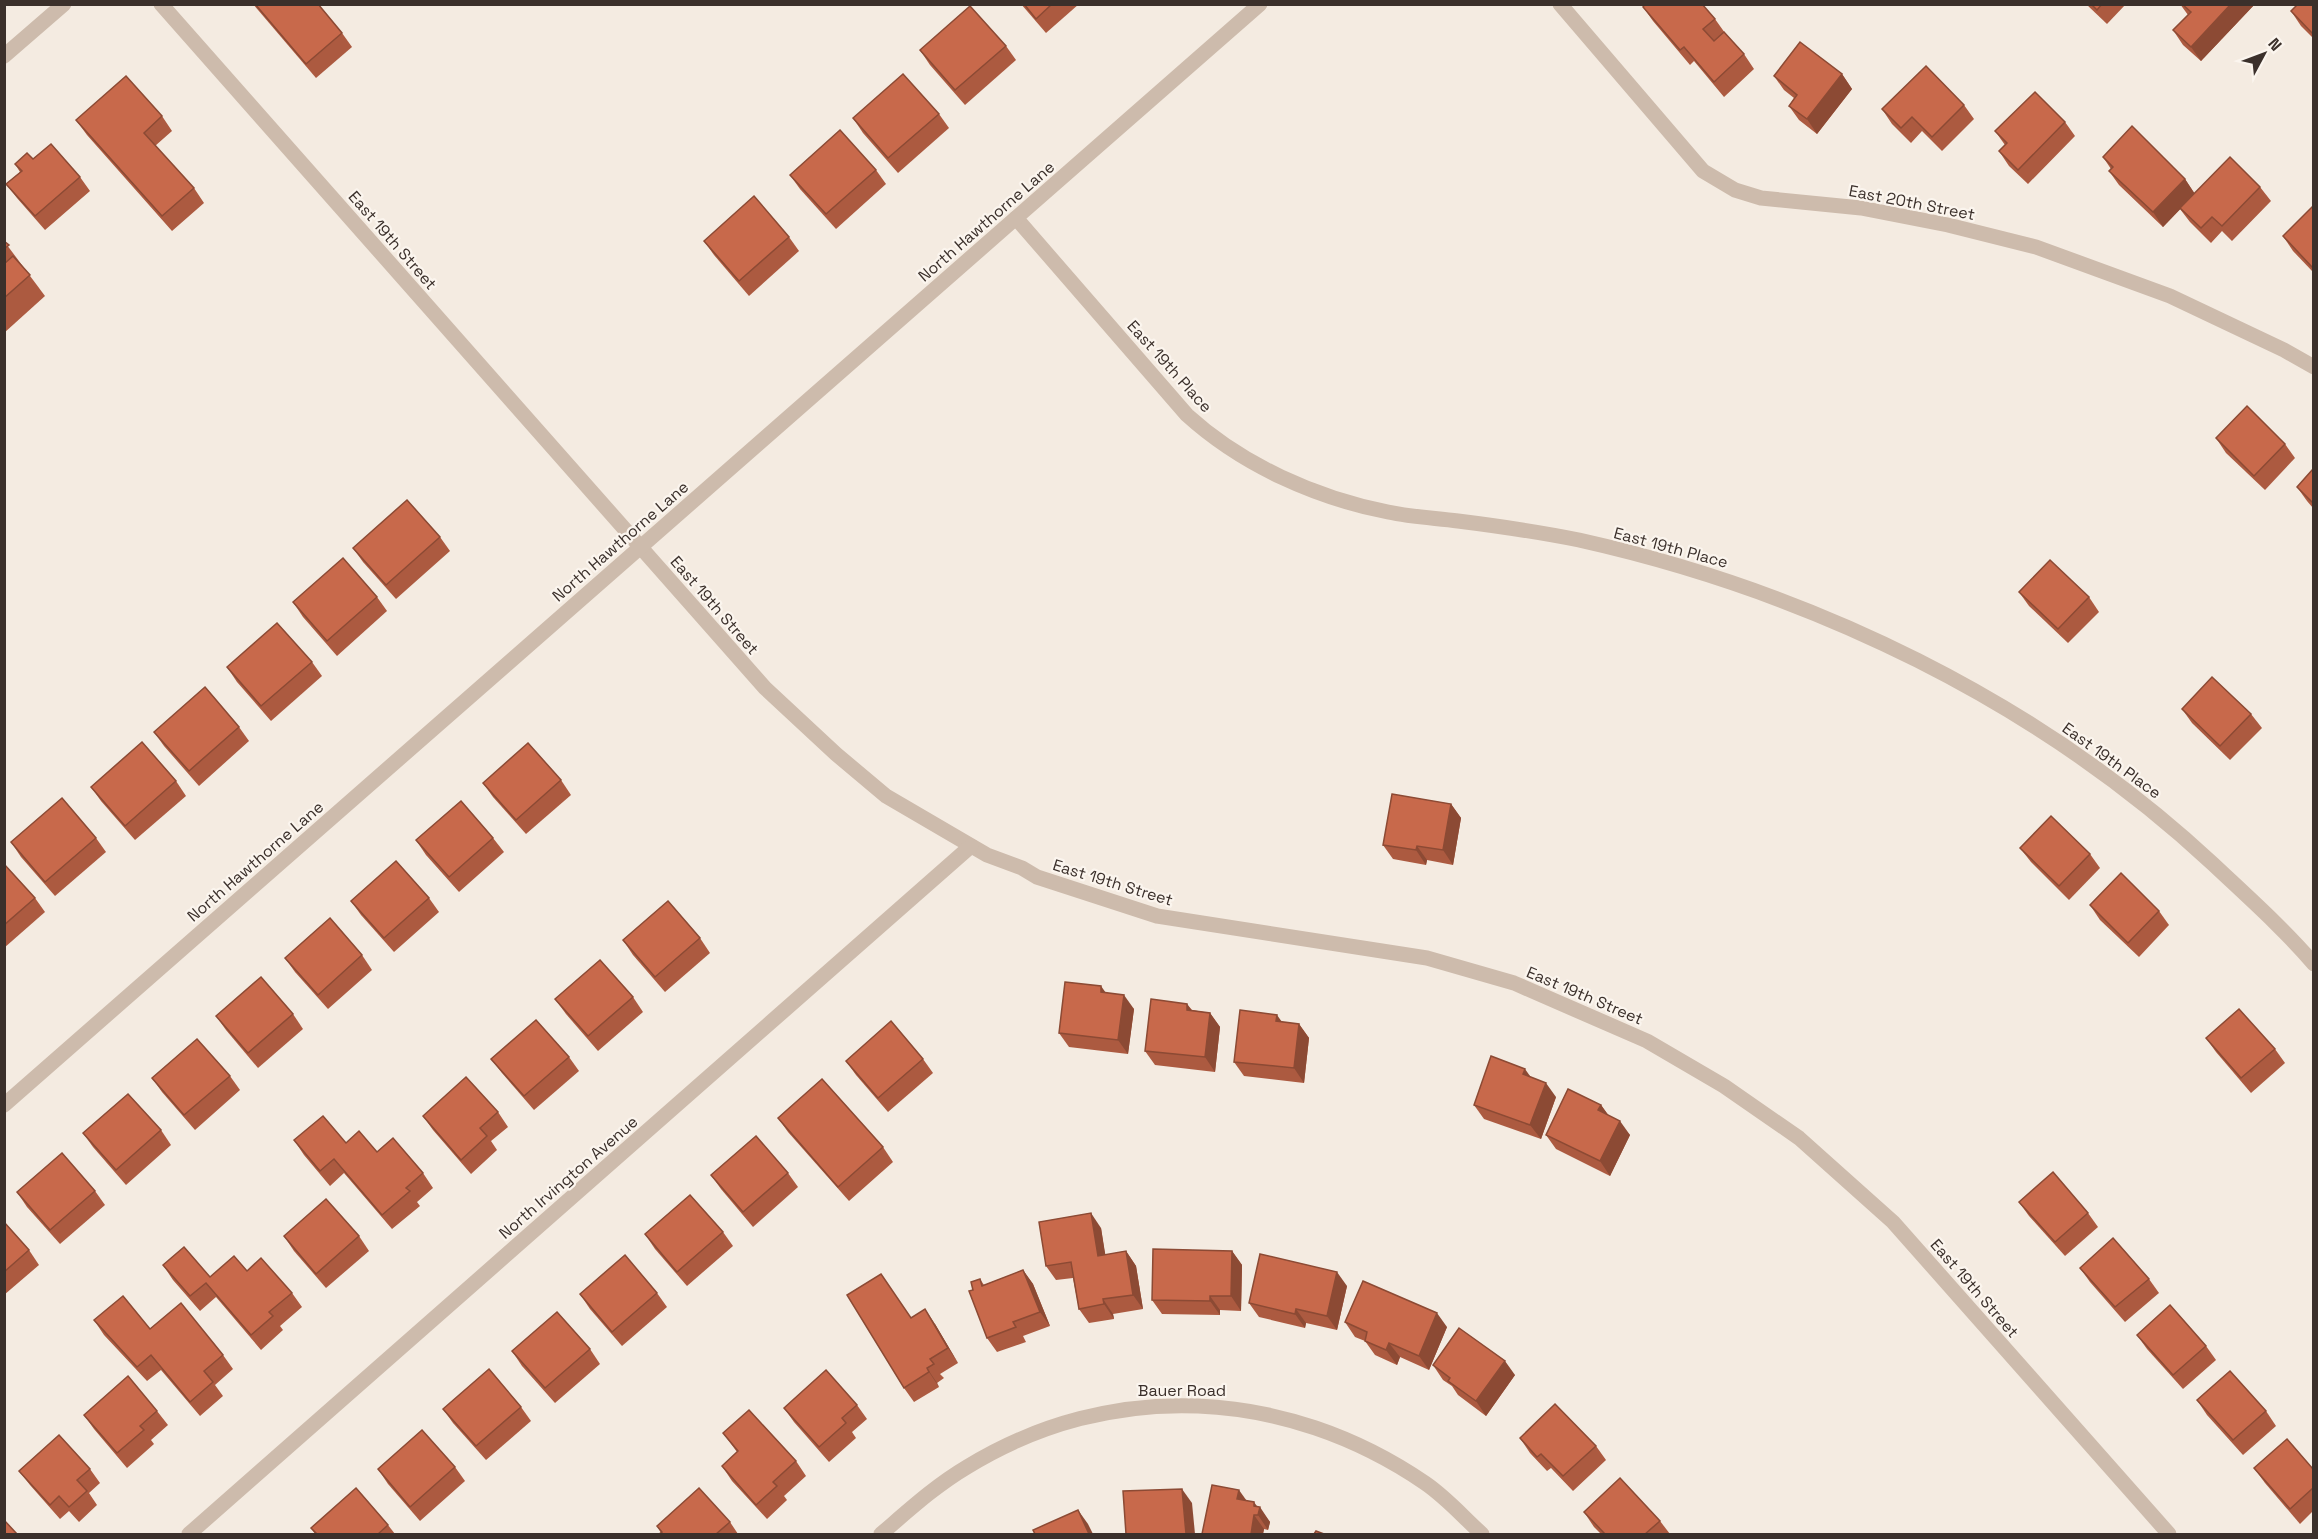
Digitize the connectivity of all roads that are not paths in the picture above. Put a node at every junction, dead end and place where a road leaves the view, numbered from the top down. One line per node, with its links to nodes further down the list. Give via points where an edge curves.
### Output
1 (64, 4): 5 (street)
2 (161, 4): 8 (street, East 19th Street)
3 (1260, 4): 6 (street, North Hawthorne Lane)
4 (1560, 4): 7 (street, East 20th Street, via 1703,171 1735,190 1761,198 1879,211 2036,247 2170,297)
5 (4, 56)
6 (1016, 218): 8 (street, North Hawthorne Lane); 10 (street, East 19th Place, via 1187,416 1249,461 1317,491 1384,512 1581,541 1686,568 1788,603 1870,638 1951,678 2034,727 2118,784 2189,840)
7 (2313, 367)
8 (640, 547): 9 (street, East 19th Street, via 765,688 820,740 886,795); 11 (street, North Hawthorne Lane)
9 (971, 846): 12 (street, North Irvington Avenue); 15 (street, East 19th Street, via 1036,878 1157,916 1427,958 1514,983 1596,1017 1677,1058 1799,1138 1893,1222)
10 (2313, 964)
11 (4, 1105)
12 (189, 1534)
13 (882, 1534): 14 (street, Bauer Road, via 953,1476 1032,1434 1102,1413 1192,1405 1281,1416 1365,1447 1426,1484)
14 (1482, 1534)
15 (2169, 1534)

